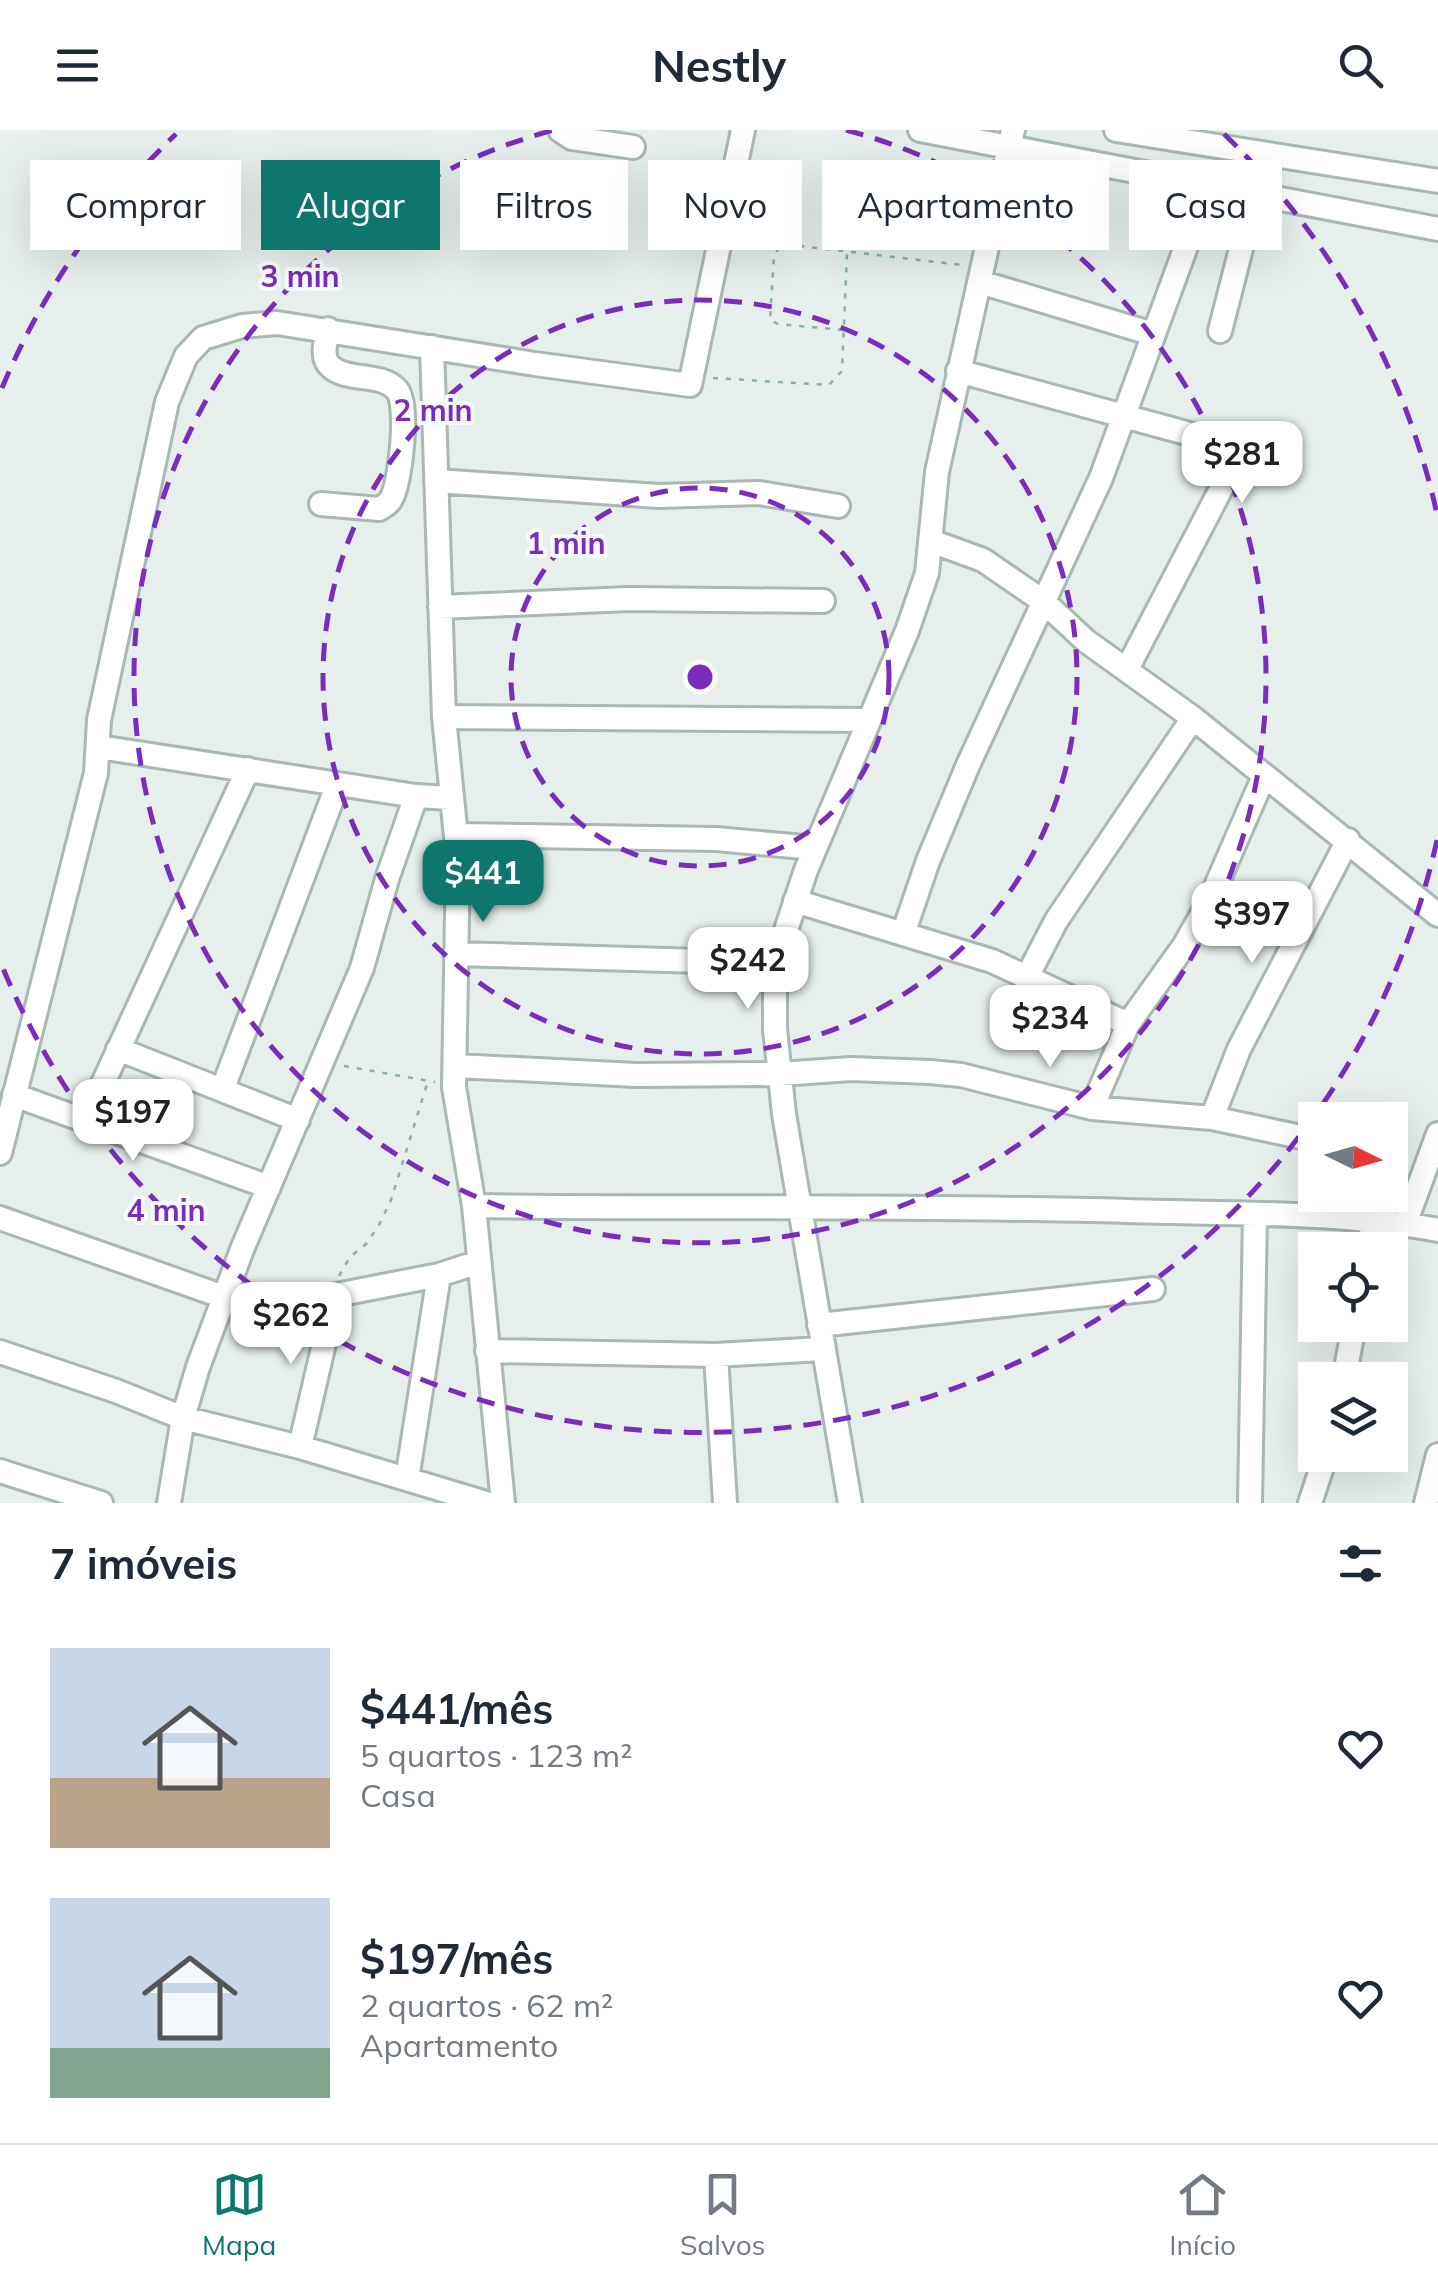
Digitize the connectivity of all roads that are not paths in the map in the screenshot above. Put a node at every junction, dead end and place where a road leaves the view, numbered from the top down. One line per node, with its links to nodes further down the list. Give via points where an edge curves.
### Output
1 (560, 130): 6 (street, via 572,138)
2 (744, 130): 17 (street, via 690,384)
3 (920, 130): 5 (street)
4 (1116, 130): 8 (street)
5 (1012, 139): 7 (street); 13 (street)
6 (633, 147)
7 (1129, 166)
8 (1438, 181)
9 (1282, 199): 10 (street)
10 (1438, 229)
11 (1184, 250): 16 (street)
12 (1241, 250): 15 (street)
13 (982, 274): 16 (street); 18 (street)
14 (328, 330): 17 (street); 21 (street, via 326,363 397,390 404,424 396,485 386,505); 31 (street, via 242,326 203,338 186,356 167,402 99,720)
15 (1220, 331)
16 (1153, 334): 19 (street)
17 (432, 347): 20 (street)
18 (958, 371): 19 (street); 23 (street)
19 (1125, 416): 25 (street); 27 (street, via 1212,440 1222,448 1226,468 1222,488)
20 (436, 480): 22 (street, via 659,496 759,493); 26 (street)
21 (321, 504)
22 (838, 506)
23 (931, 541): 25 (street, via 983,560); 30 (street, via 907,630)
24 (823, 601): 26 (street, via 629,599)
25 (1044, 602): 27 (street); 42 (street, via 968,765)
26 (440, 608): 28 (street)
27 (1128, 669): 29 (street)
28 (444, 717): 30 (street); 36 (street)
29 (1193, 718): 33 (street); 45 (street, via 1056,921)
30 (867, 720): 39 (street)
31 (100, 747): 32 (street); 51 (street)
32 (248, 769): 34 (street); 47 (street)
33 (1264, 776): 38 (street); 46 (street, via 1209,902)
34 (337, 786): 35 (street); 50 (street)
35 (416, 796): 36 (street); 55 (street, via 369,950)
36 (450, 798): 37 (street)
37 (457, 835): 39 (street, via 716,839); 43 (street)
38 (1348, 840): 41 (street); 53 (street, via 1252,1021)
39 (815, 848): 40 (street)
40 (795, 901): 42 (street); 44 (street)
41 (1438, 914)
42 (904, 934): 45 (street)
43 (455, 954): 44 (street); 49 (street)
44 (775, 963): 48 (street)
45 (1028, 975): 46 (street)
46 (1128, 1024): 52 (street)
47 (118, 1049): 50 (street); 54 (street)
48 (780, 1074): 49 (street); 52 (street, via 946,1074); 61 (street)
49 (455, 1076): 60 (street)
50 (222, 1088): 55 (street)
51 (14, 1095): 54 (street); 58 (street)
52 (1092, 1108): 53 (street)
53 (1212, 1118): 57 (street)
54 (86, 1120): 59 (street)
55 (298, 1120): 59 (street)
56 (1438, 1134): 65 (street)
57 (1298, 1136)
58 (0, 1153)
59 (269, 1187): 72 (street)
60 (474, 1206): 61 (street); 68 (street)
61 (798, 1210): 62 (street); 73 (street)
62 (1256, 1215): 64 (street); 91 (street)
63 (0, 1218): 72 (street)
64 (1373, 1221): 65 (street); 67 (street)
65 (1405, 1224): 66 (street)
66 (1438, 1230)
67 (1371, 1232)
68 (479, 1262): 69 (street); 75 (street)
69 (438, 1275): 71 (street); 83 (street)
70 (1152, 1290): 73 (street)
71 (331, 1296): 72 (street); 79 (street)
72 (224, 1297): 78 (street)
73 (819, 1324): 74 (street)
74 (822, 1349): 77 (street); 90 (street)
75 (487, 1350): 77 (street); 88 (street)
76 (0, 1352): 78 (street)
77 (716, 1355): 89 (street)
78 (183, 1418): 79 (street); 86 (street)
79 (300, 1447): 83 (street)
80 (1438, 1454): 93 (street)
81 (0, 1471): 84 (street)
82 (1320, 1472): 92 (street)
83 (407, 1480): 87 (street)
84 (37, 1494): 85 (street)
85 (96, 1502)
86 (168, 1503)
87 (486, 1503)
88 (503, 1503)
89 (726, 1503)
90 (850, 1503)
91 (1250, 1503)
92 (1310, 1503)
93 (1426, 1503)

